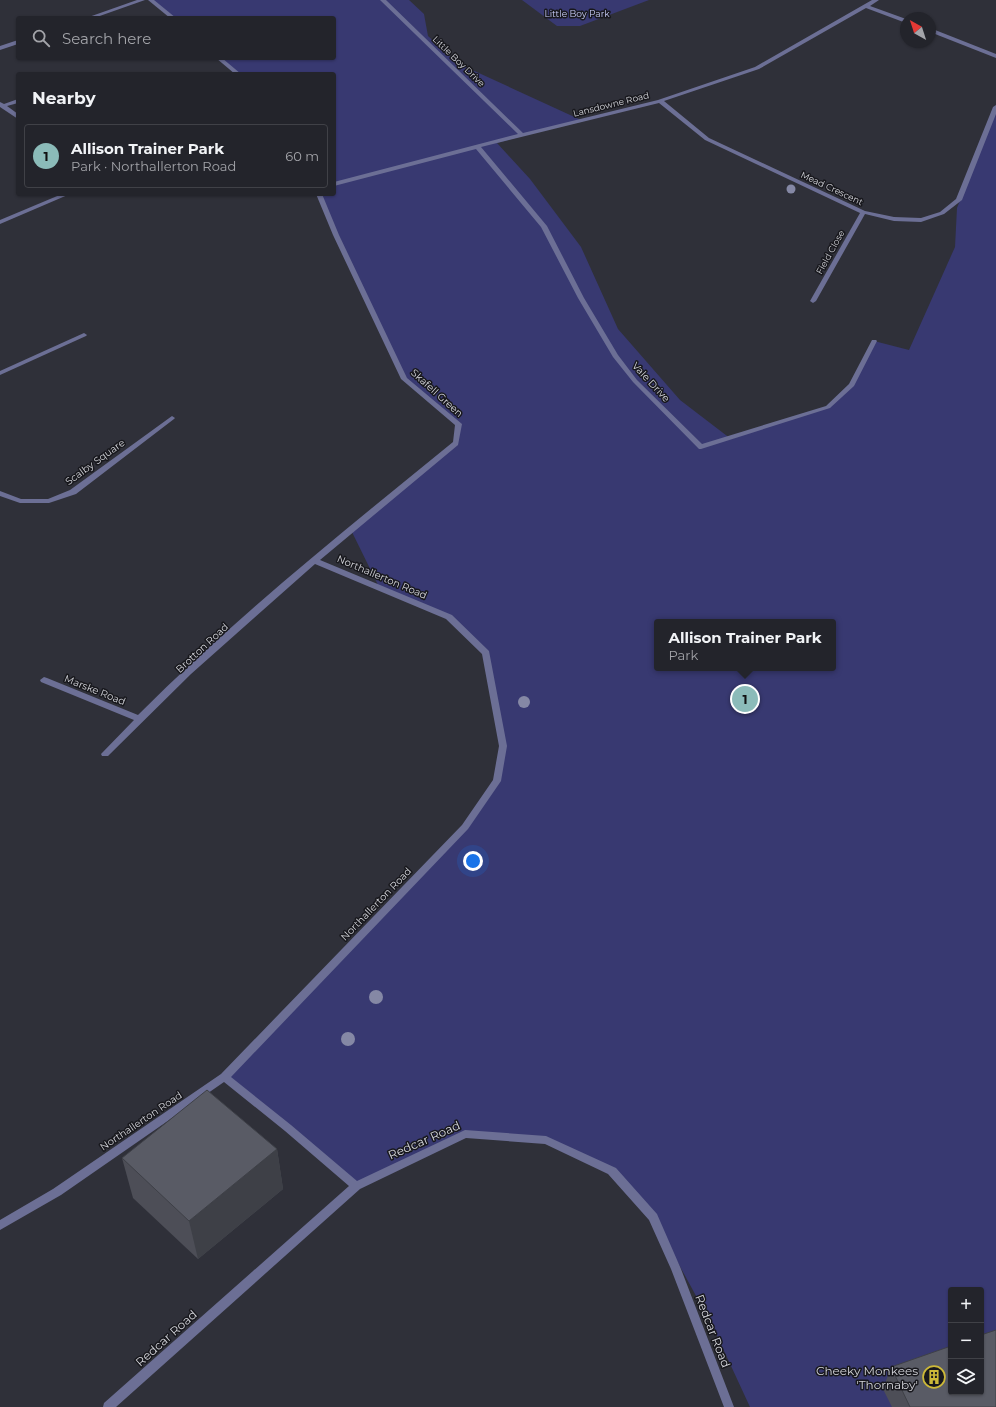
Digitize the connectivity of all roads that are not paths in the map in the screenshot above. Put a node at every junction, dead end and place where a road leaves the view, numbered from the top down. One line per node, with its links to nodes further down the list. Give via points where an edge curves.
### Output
1 (142, 0): 6 (street)
2 (151, 0): 7 (street)
3 (383, 0): 20 (street, Little Boy Drive)
4 (876, 0): 5 (street, Lansdowne Road)
5 (866, 6): 8 (street); 15 (street, Lansdowne Road, via 757,68)
6 (95, 16)
7 (171, 16)
8 (900, 19)
9 (936, 32): 12 (street)
10 (16, 43): 11 (street)
11 (0, 48)
12 (996, 56)
13 (221, 60): 14 (street)
14 (236, 72)
15 (660, 101): 20 (street, Lansdowne Road); 25 (street, Mead Crescent, via 708,139)
16 (16, 102): 17 (street)
17 (2, 105): 19 (street)
18 (996, 107): 25 (street, Mead Crescent, via 959,200 942,213 921,220 894,220)
19 (16, 116)
20 (522, 135): 21 (street, Lansdowne Road)
21 (477, 146): 22 (street, Lansdowne Road); 29 (street, Vale Drive, via 544,226 581,298 615,356 635,381 701,447 828,407 852,385)
22 (336, 183)
23 (62, 196): 26 (street)
24 (320, 196): 33 (street, Skafell Green, via 404,379 459,424 456,443)
25 (863, 212): 27 (street, Field Close)
26 (0, 222)
27 (813, 301)
28 (84, 335): 30 (street)
29 (874, 342)
30 (0, 373)
31 (172, 418): 32 (street, Scalby Square, via 73,492 49,501 20,501)
32 (0, 493)
33 (316, 561): 35 (street, Brotton Road, via 265,603); 37 (street, Northallerton Road, via 449,617 486,653 503,746 497,781 465,827)
34 (44, 680): 35 (street, Marske Road)
35 (139, 719): 36 (street, Brotton Road)
36 (105, 754)
37 (224, 1077): 38 (street); 39 (street, Northallerton Road, via 57,1192)
38 (356, 1186): 40 (street, Redcar Road); 41 (street, Redcar Road, via 465,1134 546,1140 612,1171 653,1217 676,1269)
39 (0, 1225)
40 (108, 1407)
41 (729, 1407)

